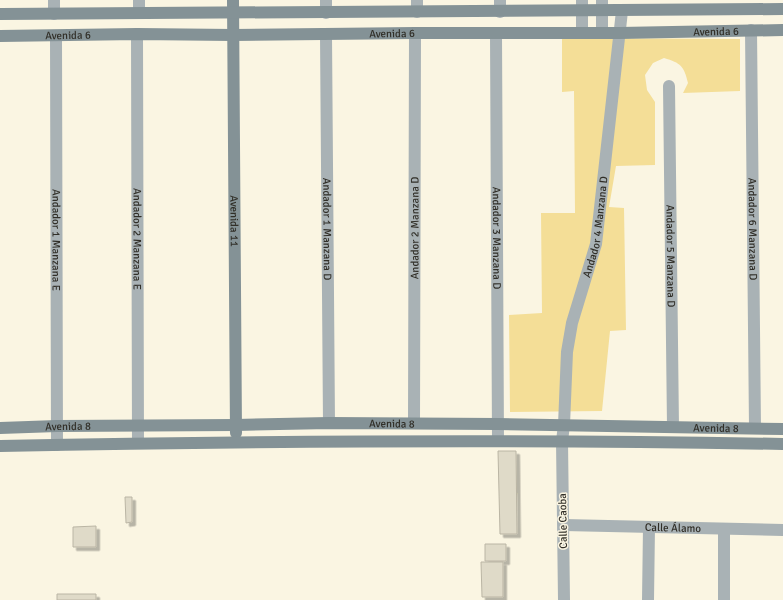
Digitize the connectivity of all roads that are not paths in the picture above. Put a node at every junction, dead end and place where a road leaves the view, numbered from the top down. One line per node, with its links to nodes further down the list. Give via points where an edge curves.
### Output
1 (54, 0): 15 (street)
2 (139, 0): 12 (street)
3 (233, 0): 13 (street, Avenida 11)
4 (326, 0): 11 (street)
5 (417, 6): 6 (street, Avenida 6); 11 (street, Avenida 6)
6 (500, 6): 7 (street, Avenida 6)
7 (582, 6): 8 (street, Avenida 6); 19 (street)
8 (602, 6): 10 (street, Avenida 6); 20 (street)
9 (783, 10): 10 (street, Avenida 6)
10 (622, 11): 21 (street, Andador 4 Manzana D)
11 (326, 12): 13 (street, Avenida 6)
12 (139, 13): 13 (street, Avenida 6); 15 (street, Avenida 6)
13 (233, 13): 25 (street, Avenida 11)
14 (0, 14): 15 (street, Avenida 6)
15 (54, 14)
16 (752, 30): 17 (street, Avenida 6); 21 (street, Avenida 6); 38 (street, Andador 6 Manzana D)
17 (783, 30)
18 (414, 33): 23 (street, Avenida 6); 24 (street, Avenida 6); 30 (street, Andador 2 Manzana D)
19 (582, 33): 20 (street, Avenida 6); 24 (street, Avenida 6)
20 (602, 33): 21 (street, Avenida 6)
21 (620, 33): 33 (street, Andador 4 Manzana D, via 596,244 572,323 567,352)
22 (137, 34): 25 (street, Avenida 6); 27 (street, Avenida 6); 35 (street, Andador 2 Manzana E)
23 (326, 34): 25 (street, Avenida 6); 29 (street, Andador 1 Manzana D)
24 (496, 34): 31 (street, Andador 3 Manzana D)
25 (233, 35): 32 (street, Avenida 11)
26 (0, 36): 27 (street, Avenida 6)
27 (56, 36): 34 (street, Andador 1 Manzana E)
28 (669, 86): 36 (street, Andador 5 Manzana D)
29 (329, 423): 30 (street, Avenida 8); 32 (street, Avenida 8)
30 (414, 423): 31 (street, Avenida 8)
31 (498, 424): 33 (street, Avenida 8); 42 (street, Andador 3 Manzana D)
32 (236, 425): 35 (street, Avenida 8); 41 (street, Avenida 11)
33 (564, 425): 36 (street, Avenida 8); 40 (street, Andador 4 Manzana D)
34 (57, 426): 35 (street, Avenida 8); 37 (street, Avenida 8); 45 (street, Andador 1 Manzana E)
35 (137, 426): 43 (street, Andador 2 Manzana E)
36 (673, 427): 38 (street, Avenida 8)
37 (0, 428)
38 (755, 428): 39 (street, Avenida 8)
39 (783, 429)
40 (562, 441): 42 (street, Avenida 8); 44 (street, Avenida 8); 47 (street, Calle Caoba)
41 (236, 442): 42 (street, Avenida 8); 43 (street, Avenida 8)
42 (498, 442)
43 (138, 443): 45 (street, Avenida 8)
44 (783, 444)
45 (57, 445): 46 (street, Avenida 8)
46 (0, 446)
47 (564, 525): 48 (street, Calle Álamo); 51 (street, Calle Caoba)
48 (649, 527): 49 (street, Calle Álamo); 52 (street)
49 (724, 529): 50 (street, Calle Álamo); 53 (street)
50 (783, 530)
51 (564, 600)
52 (648, 600)
53 (724, 600)

